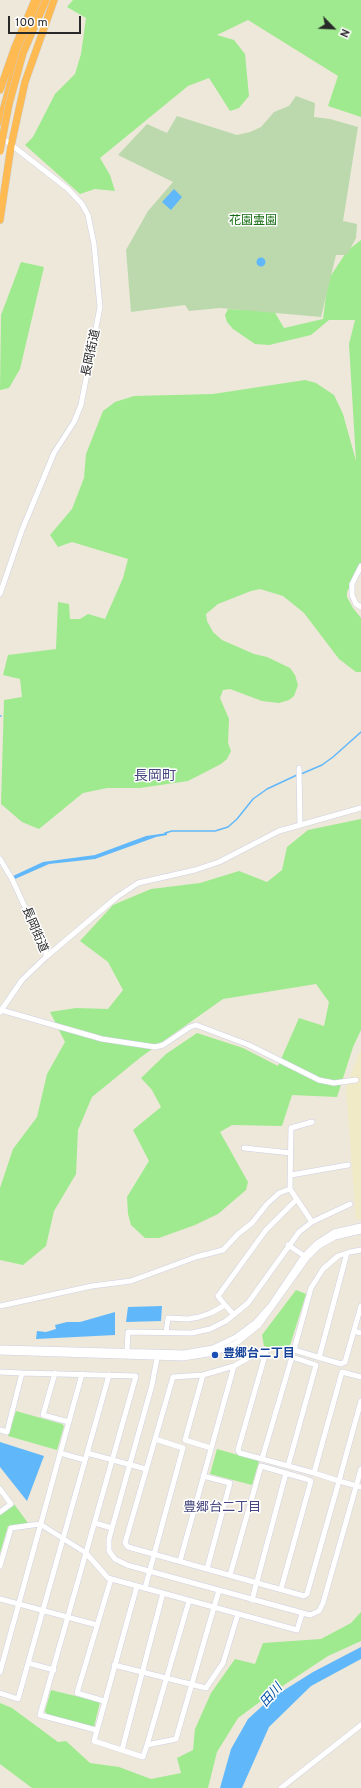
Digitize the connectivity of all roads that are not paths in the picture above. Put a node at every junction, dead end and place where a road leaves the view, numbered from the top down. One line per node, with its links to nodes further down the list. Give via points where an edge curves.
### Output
1 (35, 0): 5 (highway)
2 (41, 0): 6 (highway, via 20,49)
3 (46, 0): 9 (highway, bridge, via 23,53)
4 (54, 0): 8 (highway, via 29,66)
5 (0, 90)
6 (0, 122)
7 (0, 136): 8 (street, 長岡街道)
8 (11, 146): 10 (highway); 12 (street, 長岡街道, via 68,189 88,215 94,244 100,318 81,405 74,422 54,453 22,530)
9 (0, 151)
10 (0, 220)
11 (361, 566): 13 (street, via 352,584 352,595 356,604)
12 (0, 594)
13 (361, 607)
14 (299, 768): 16 (street)
15 (361, 808): 16 (street)
16 (300, 824): 18 (street, via 267,836 219,862 134,884)
17 (0, 859): 18 (street, 長岡街道, via 12,879)
18 (46, 957): 19 (street, 長岡街道, via 22,980)
19 (0, 1012): 20 (street, via 102,1039 154,1047 163,1045 196,1025 249,1046 319,1080 334,1083)
20 (356, 1080)
21 (312, 1122): 23 (street, via 291,1128)
22 (244, 1148): 23 (street)
23 (291, 1153): 25 (street)
24 (348, 1165): 25 (street)
25 (291, 1175): 26 (street)
26 (290, 1189): 27 (street); 37 (street, via 279,1193 223,1250 131,1281 92,1286)
27 (297, 1199): 29 (street); 36 (street, via 266,1230 218,1296)
28 (350, 1204): 29 (street)
29 (312, 1222): 32 (street)
30 (361, 1226): 35 (street, via 344,1229 325,1237)
31 (361, 1231): 35 (street, via 327,1241)
32 (288, 1245): 35 (street); 39 (street, via 248,1303)
33 (361, 1250): 34 (street)
34 (347, 1253): 47 (street); 47 (street, via 338,1256 323,1269 311,1288 294,1350)
35 (306, 1257): 46 (street, via 263,1314 236,1338 213,1348 195,1352)
36 (225, 1305): 39 (street); 41 (street, via 199,1317 168,1318)
37 (0, 1306)
38 (361, 1306): 40 (street)
39 (234, 1315): 41 (street, via 204,1330 192,1333)
40 (354, 1331): 42 (street); 47 (street, via 345,1362 341,1364)
41 (166, 1333): 45 (street, via 128,1332)
42 (361, 1333)
43 (0, 1348): 45 (street)
44 (0, 1352): 45 (street)
45 (126, 1353): 46 (street)
46 (158, 1355): 67 (street)
47 (319, 1358)
48 (234, 1366): 54 (street); 61 (street); 64 (street, via 261,1351 266,1352 238,1450 240,1453)
49 (0, 1372): 50 (street)
50 (22, 1373): 51 (street); 59 (street, via 7,1432)
51 (55, 1373): 52 (street); 58 (street, via 43,1415)
52 (82, 1374): 53 (street); 58 (street)
53 (109, 1375): 63 (street); 66 (street, via 136,1376)
54 (204, 1375): 60 (street, via 173,1377); 61 (street, via 186,1440)
55 (361, 1377): 72 (street, via 342,1372)
56 (361, 1401): 57 (street)
57 (360, 1412): 74 (street)
58 (69, 1422): 62 (street)
59 (0, 1430)
60 (155, 1440): 70 (street); 83 (street, via 184,1448)
61 (211, 1448): 73 (street)
62 (60, 1453): 65 (street); 78 (street)
63 (87, 1453): 65 (street); 66 (street)
64 (262, 1459): 68 (street); 68 (street, via 292,1357 316,1365)
65 (85, 1460): 81 (street)
66 (112, 1460): 67 (street); 79 (street)
67 (129, 1465): 70 (street); 80 (street)
68 (288, 1466): 72 (street)
69 (361, 1469): 75 (street)
70 (146, 1470): 83 (street, via 125,1543 128,1547)
71 (286, 1473): 88 (street, via 261,1466); 90 (street); 94 (street, via 311,1481)
72 (314, 1473): 74 (street)
73 (204, 1476): 84 (street); 86 (street, via 230,1483)
74 (339, 1480): 75 (street); 94 (street, via 307,1594 304,1596)
75 (359, 1486): 103 (street, via 319,1611 310,1615)
76 (0, 1490): 77 (street, via 10,1504)
77 (0, 1512)
78 (40, 1524): 81 (street); 85 (street, via 11,1528); 99 (street)
79 (95, 1524): 80 (street); 82 (street)
80 (112, 1528): 87 (street, via 109,1551 115,1559)
81 (63, 1539): 82 (street); 101 (street)
82 (86, 1554): 89 (street); 104 (street)
83 (154, 1554): 84 (street); 87 (street)
84 (180, 1561): 86 (street)
85 (0, 1566)
86 (207, 1569): 88 (street)
87 (150, 1571): 92 (street); 93 (street)
88 (230, 1575): 90 (street)
89 (111, 1579): 91 (street); 105 (street)
90 (257, 1583): 94 (street); 97 (street)
91 (136, 1586): 92 (street); 107 (street)
92 (145, 1588): 95 (street)
93 (219, 1590): 97 (street); 100 (street)
94 (281, 1590)
95 (163, 1593): 98 (street); 110 (street)
96 (0, 1599): 99 (street)
97 (252, 1600): 103 (street)
98 (189, 1601): 100 (street); 111 (street)
99 (18, 1604): 101 (street); 109 (street)
100 (215, 1608): 102 (street); 112 (street)
101 (42, 1610): 104 (street); 106 (street)
102 (238, 1614): 103 (street, via 297,1630); 112 (street, via 224,1663 206,1688)
103 (302, 1614)
104 (68, 1618): 105 (street); 108 (street)
105 (97, 1625): 114 (street, via 77,1693)
106 (28, 1663): 108 (street); 113 (street, via 18,1698)
107 (114, 1664): 110 (street); 114 (street)
108 (54, 1670): 116 (street, via 40,1715)
109 (0, 1672)
110 (142, 1672): 111 (street); 118 (street)
111 (168, 1679): 112 (street); 117 (street)
112 (191, 1686): 117 (street, via 176,1739)
113 (0, 1693)
114 (104, 1701): 116 (street)
115 (361, 1725): 119 (street)
116 (96, 1730): 118 (street, via 94,1741)
117 (148, 1745): 118 (street, via 143,1757)
118 (122, 1750)
119 (281, 1788)

